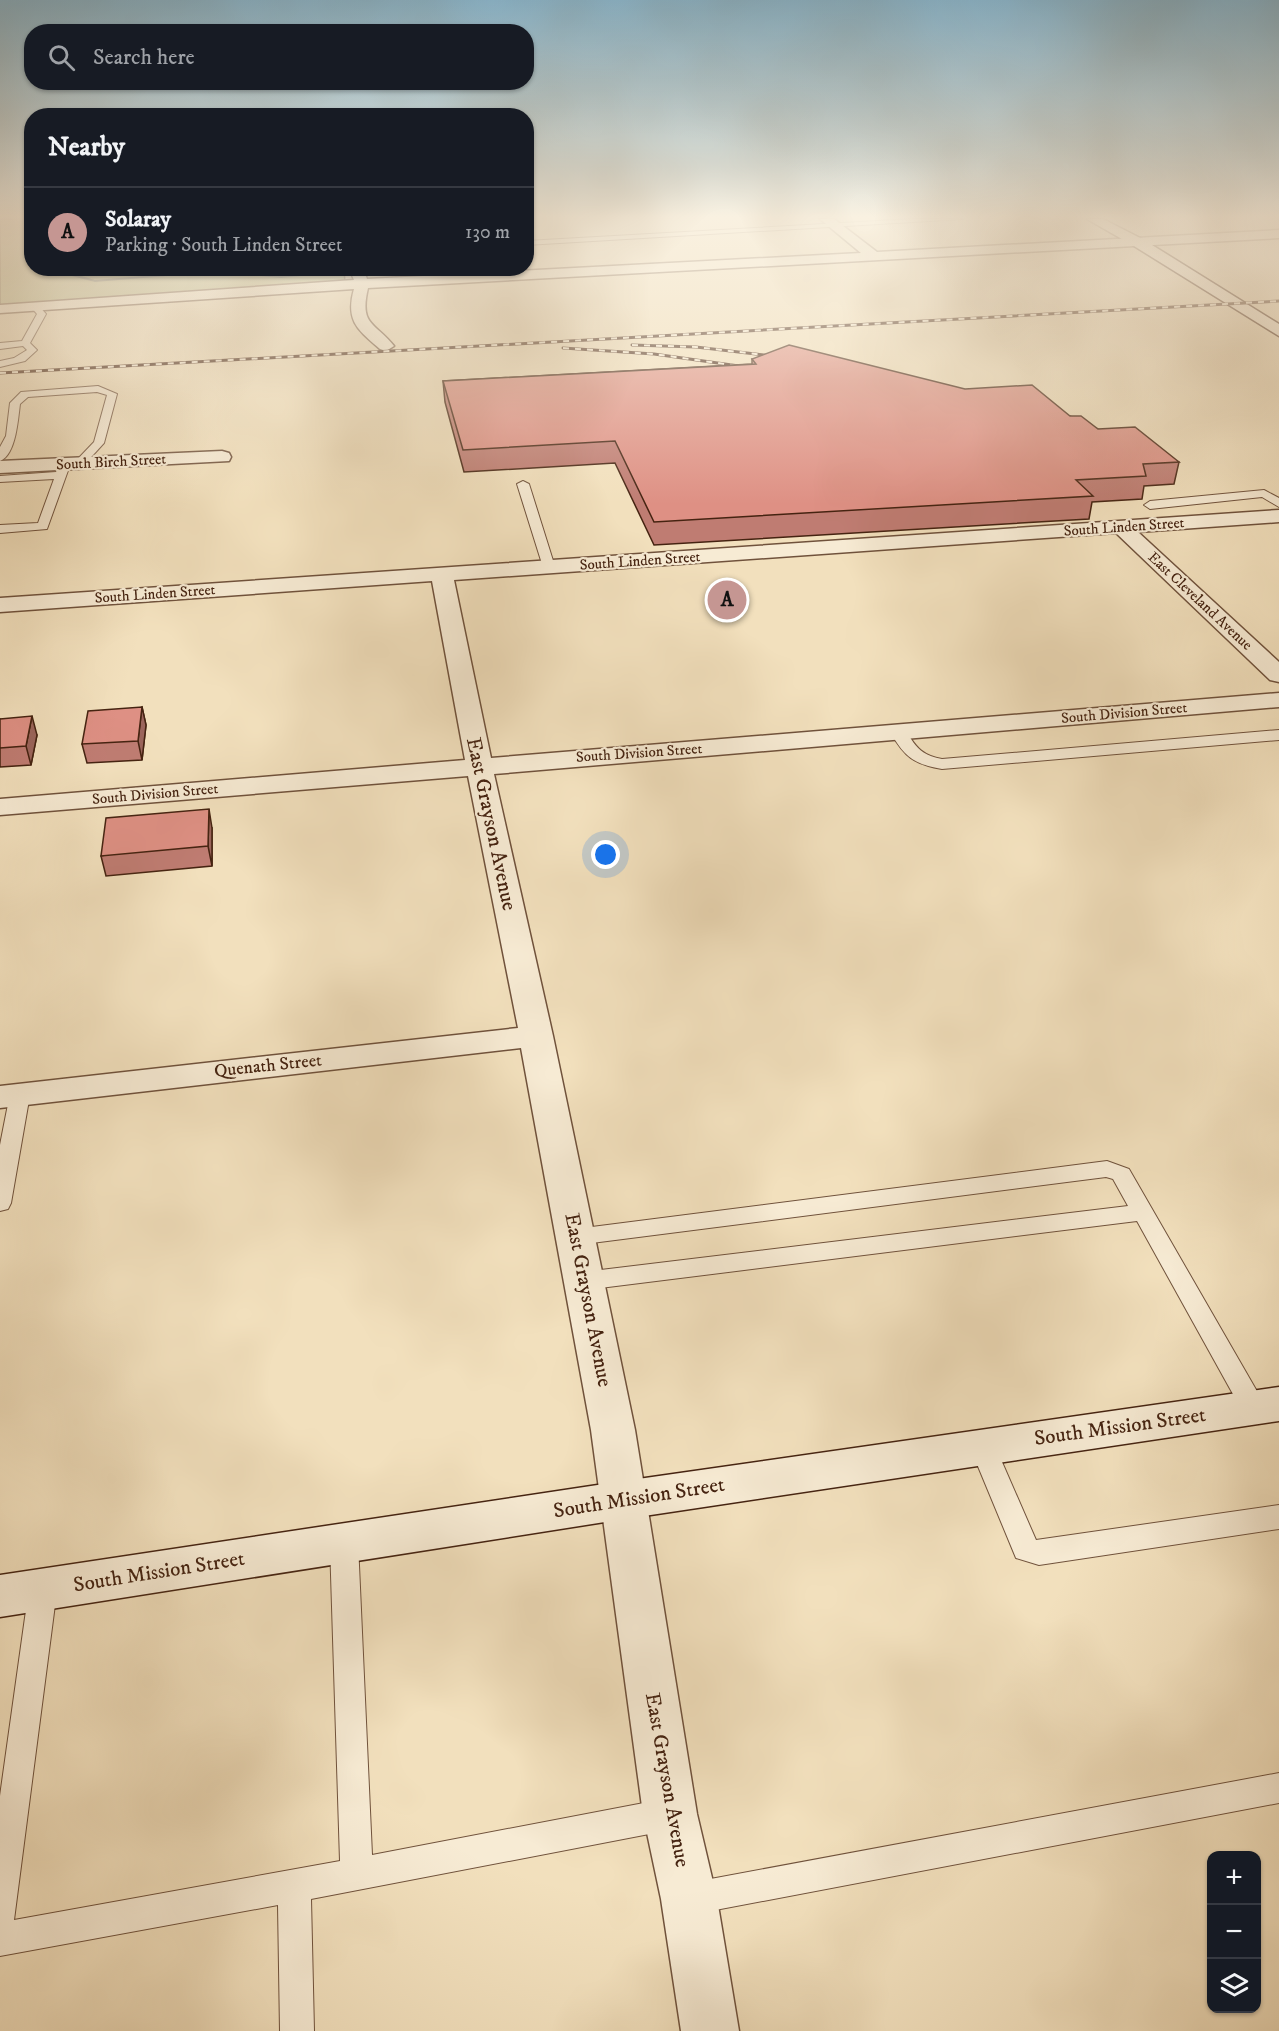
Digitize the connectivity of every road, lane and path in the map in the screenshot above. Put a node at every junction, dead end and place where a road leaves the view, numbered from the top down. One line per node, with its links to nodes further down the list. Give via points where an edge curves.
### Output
1 (42, 314): 5 (lane)
2 (359, 314): 7 (street, via 362,326)
3 (1252, 314): 4 (street)
4 (1279, 331)
5 (25, 343): 6 (lane); 8 (lane, via 32,350 28,356)
6 (0, 346)
7 (386, 346)
8 (0, 364)
9 (222, 457): 12 (street, South Birch Street)
10 (0, 458): 12 (lane, via 11,436 15,403 25,394 98,389 112,394 99,443)
11 (0, 467): 12 (street, South Birch Street)
12 (68, 468): 13 (lane); 19 (lane, via 43,526)
13 (0, 479)
14 (523, 484): 20 (lane)
15 (1279, 503): 16 (lane, via 1264,493)
16 (1150, 505)
17 (1279, 516): 18 (street, South Linden Street)
18 (1122, 528): 20 (street, South Linden Street); 23 (street, East Cleveland Avenue)
19 (0, 530)
20 (549, 567): 21 (street, South Linden Street)
21 (442, 574): 22 (street, South Linden Street); 27 (street, East Grayson Avenue)
22 (0, 605)
23 (1279, 675)
24 (1279, 700): 25 (street, South Division Street)
25 (898, 732): 26 (lane, via 909,752 923,761 942,764); 27 (street, South Division Street)
26 (1279, 735)
27 (479, 765): 28 (street, South Division Street); 29 (street, East Grayson Avenue)
28 (0, 807)
29 (536, 1036): 30 (street, Quenath Street); 33 (street, East Grayson Avenue)
30 (10, 1096): 31 (lane)
31 (0, 1203)
32 (1143, 1212): 33 (lane, via 1122,1174 1107,1169); 34 (lane); 35 (lane)
33 (576, 1237): 34 (street, East Grayson Avenue)
34 (584, 1281): 37 (street, East Grayson Avenue)
35 (1266, 1406): 36 (street, South Mission Street)
36 (983, 1447): 37 (street, South Mission Street); 38 (lane, via 1026,1550 1040,1553)
37 (624, 1500): 39 (street, South Mission Street); 42 (street, East Grayson Avenue)
38 (1279, 1517)
39 (345, 1543): 40 (street, South Mission Street); 43 (lane)
40 (21, 1593): 46 (lane)
41 (1279, 1788): 45 (lane)
42 (670, 1814): 43 (lane); 45 (street, East Grayson Avenue)
43 (357, 1874): 44 (lane)
44 (294, 1886): 47 (lane); 48 (lane)
45 (689, 1899): 49 (street, East Grayson Avenue)
46 (0, 1914)
47 (0, 1939)
48 (297, 2031)
49 (710, 2031)

